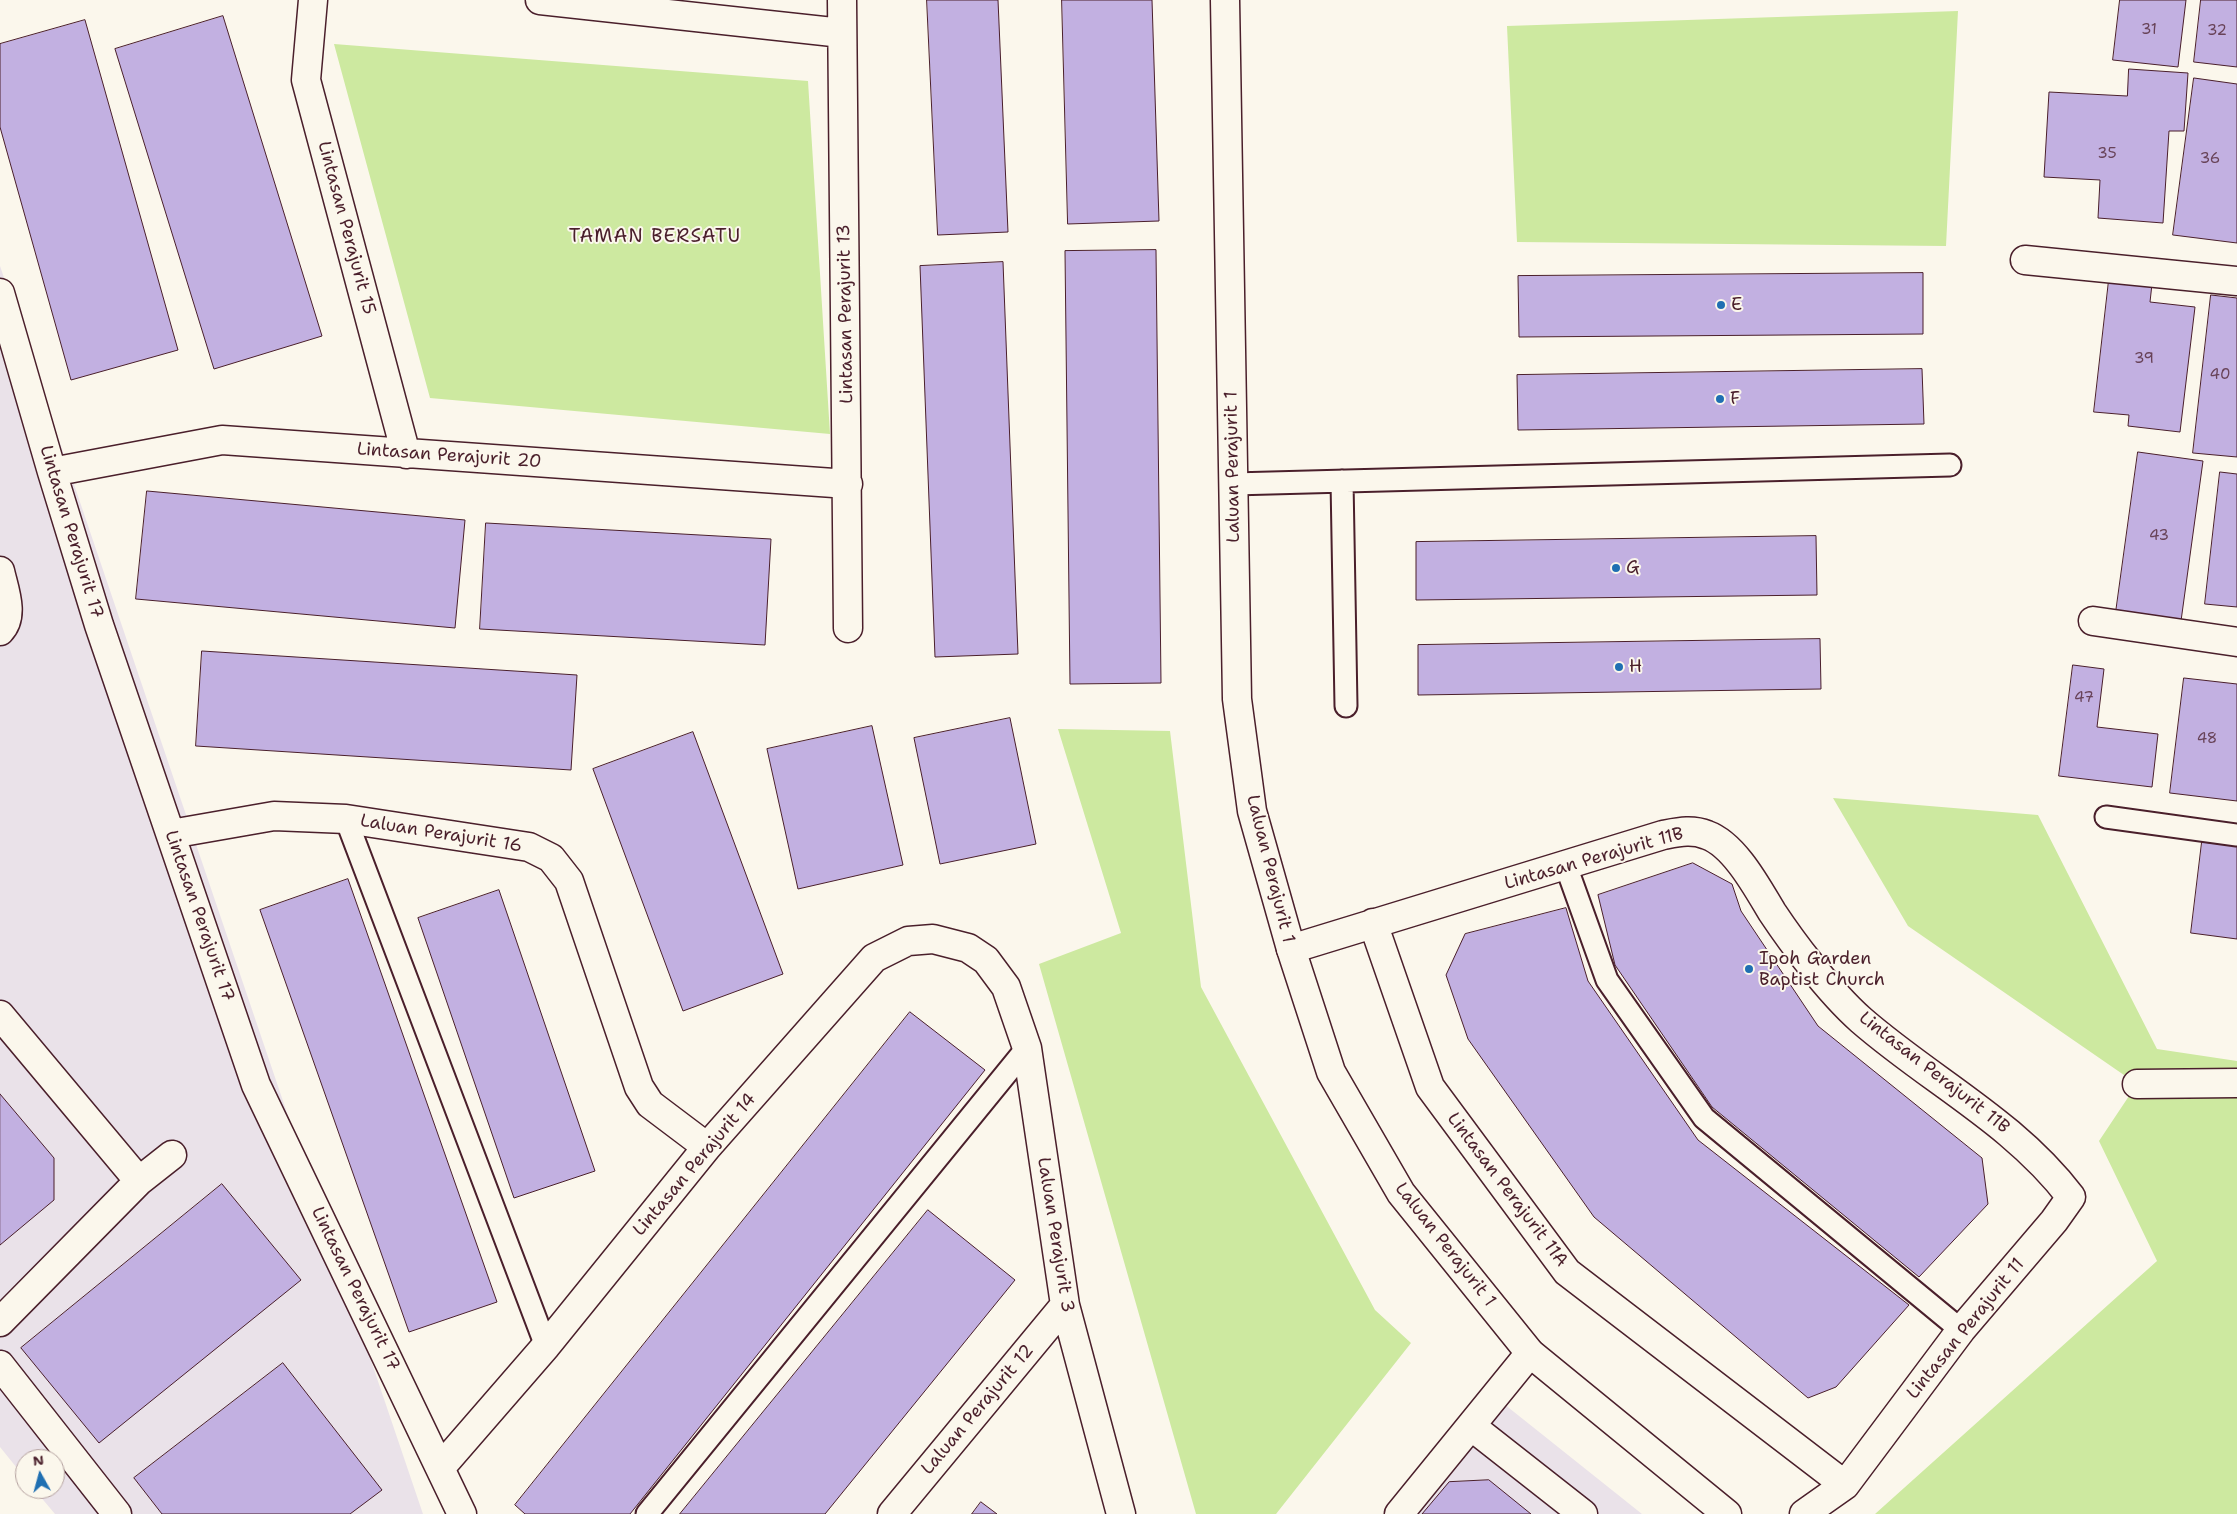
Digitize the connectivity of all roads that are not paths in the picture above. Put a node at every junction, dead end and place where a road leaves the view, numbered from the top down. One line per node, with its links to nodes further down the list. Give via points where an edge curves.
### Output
1 (313, 0): 9 (street, Lintasan Perajurit 15, via 306,80)
2 (540, 0): 5 (street)
3 (842, 0): 5 (street, Lintasan Perajurit 13)
4 (1225, 0): 14 (street, Laluan Perajurit 1)
5 (842, 33): 13 (street, Lintasan Perajurit 13)
6 (2025, 260): 7 (street)
7 (2237, 282)
8 (0, 293): 11 (street, Lintasan Perajurit 17)
9 (406, 454): 11 (street, Lintasan Perajurit 20, via 222,440); 13 (street, Lintasan Perajurit 20)
10 (1950, 465): 12 (lane)
11 (52, 472): 23 (street, Lintasan Perajurit 17, via 99,625)
12 (1342, 480): 14 (lane); 20 (lane)
13 (848, 484): 17 (street, Lintasan Perajurit 13)
14 (1233, 484): 27 (street, Laluan Perajurit 1, via 1237,699 1252,811)
15 (0, 571): 18 (street, via 8,604 6,625)
16 (2093, 621): 19 (street)
17 (848, 628)
18 (0, 631)
19 (2237, 642)
20 (1346, 706)
21 (2106, 817): 24 (lane)
22 (346, 819): 23 (street, Laluan Perajurit 16, via 274,816); 34 (street, Laluan Perajurit 16, via 530,847 550,858 569,882 639,1087 650,1104); 40 (lane)
23 (171, 834): 44 (street, Lintasan Perajurit 17, via 256,1085)
24 (2237, 835)
25 (1566, 866): 26 (street, Lintasan Perajurit 11B); 33 (street, Lintasan Perajurit 11B, via 1663,835 1687,830 1709,836 1730,852 1754,880 1810,964 1861,1019); 39 (lane, via 1607,980 1704,1118)
26 (1373, 923): 27 (street, Lintasan Perajurit 11B); 45 (street, Lintasan Perajurit 11A, via 1430,1087 1567,1272)
27 (1291, 949): 41 (street, Laluan Perajurit 1, via 1331,1072 1401,1193)
28 (986, 960): 30 (street, Laluan Perajurit 3, via 1006,987); 34 (street, Lintasan Perajurit 14, via 968,948 933,939 908,941 874,958)
29 (0, 1014): 36 (street)
30 (1027, 1048): 37 (street, Laluan Perajurit 3); 48 (lane)
31 (2237, 1083): 32 (street)
32 (2137, 1084)
33 (2018, 1138): 39 (street, Lintasan Perajurit 11, via 2052,1172 2071,1197)
34 (707, 1147): 40 (street, Lintasan Perajurit 14)
35 (172, 1155): 36 (street)
36 (139, 1181): 38 (street)
37 (1065, 1305): 49 (street, Laluan Perajurit 12); 50 (street, Laluan Perajurit 3)
38 (0, 1322)
39 (1961, 1330): 45 (street, Lintasan Perajurit 11)
40 (546, 1346): 44 (street, Lintasan Perajurit 14)
41 (1530, 1353): 43 (street); 53 (street, Laluan Perajurit 1)
42 (0, 1365): 46 (street)
43 (1471, 1426): 51 (street); 52 (street)
44 (441, 1467): 47 (street, Lintasan Perajurit 17)
45 (1845, 1485): 54 (street, Lintasan Perajurit 11)
46 (117, 1514)
47 (462, 1514)
48 (647, 1514)
49 (892, 1514)
50 (1121, 1514)
51 (1400, 1514)
52 (1583, 1514)
53 (1727, 1514)
54 (1804, 1514)

